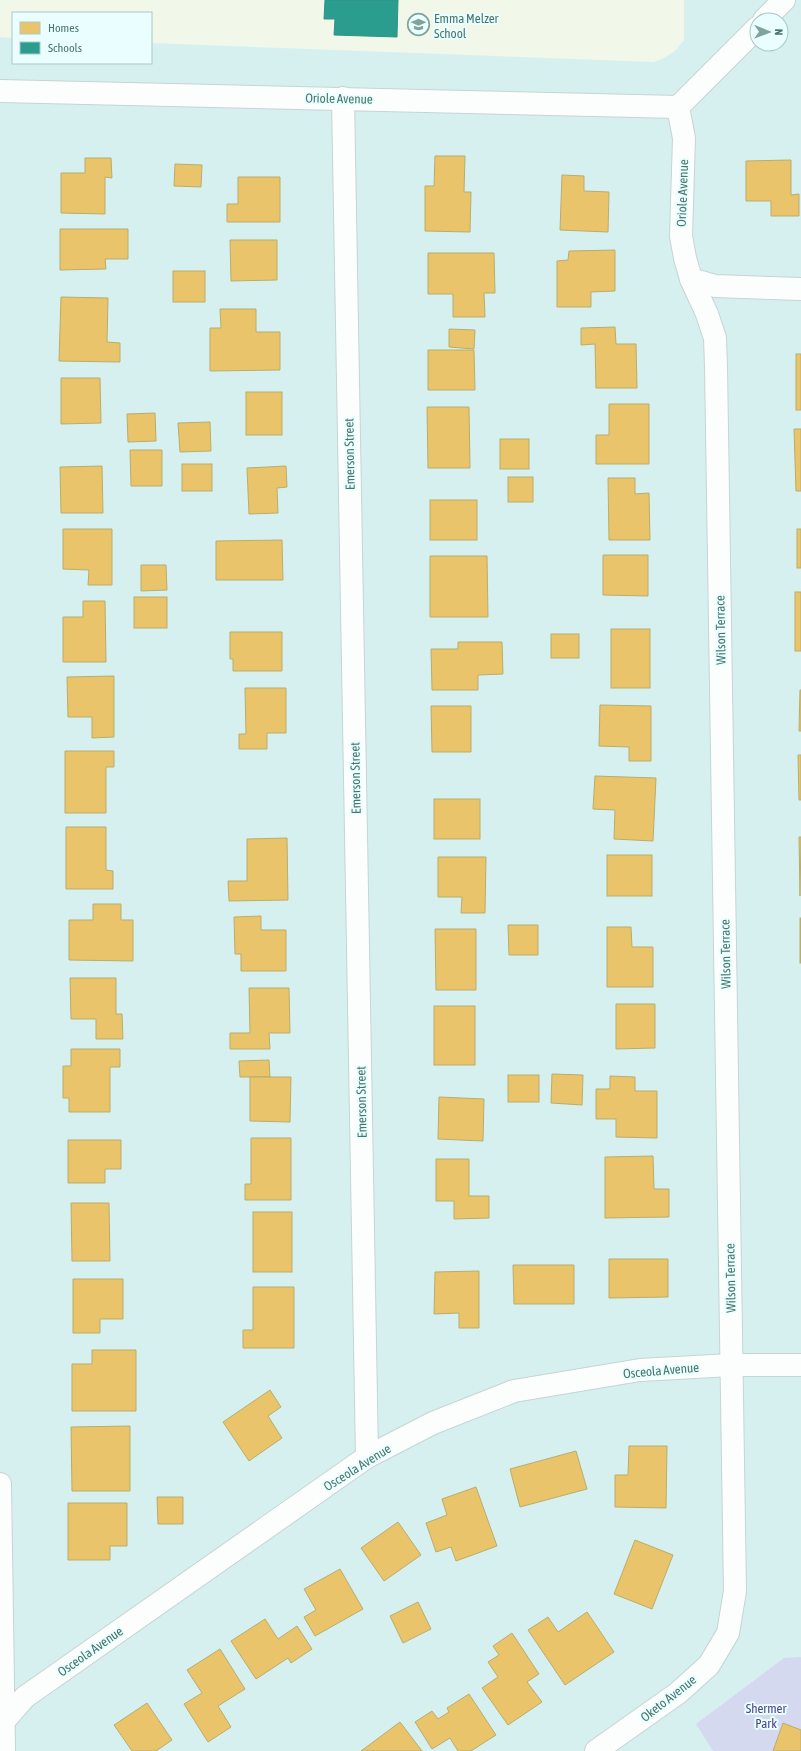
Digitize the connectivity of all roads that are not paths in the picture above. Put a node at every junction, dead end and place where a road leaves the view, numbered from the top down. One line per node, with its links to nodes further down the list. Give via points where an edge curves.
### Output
1 (784, 0): 2 (street)
2 (772, 12)
3 (749, 36): 6 (street)
4 (0, 91): 5 (street, Oriole Avenue)
5 (343, 98): 6 (street, Oriole Avenue); 11 (street, Emerson Street)
6 (678, 107): 7 (street, Oriole Avenue, via 684,138 681,236)
7 (691, 279): 8 (street, via 715,286); 9 (street, Wilson Terrace, via 715,338)
8 (801, 289)
9 (731, 1365): 10 (street, Osceola Avenue); 11 (street, Osceola Avenue, via 640,1370 514,1391 433,1423); 13 (street, Wilson Terrace, via 735,1591)
10 (801, 1365)
11 (367, 1457): 14 (street, Osceola Avenue, via 25,1697)
12 (0, 1484): 14 (street)
13 (728, 1633): 16 (street, Oketo Avenue, via 709,1665 678,1693)
14 (1, 1723): 15 (street)
15 (4, 1751)
16 (596, 1751)

